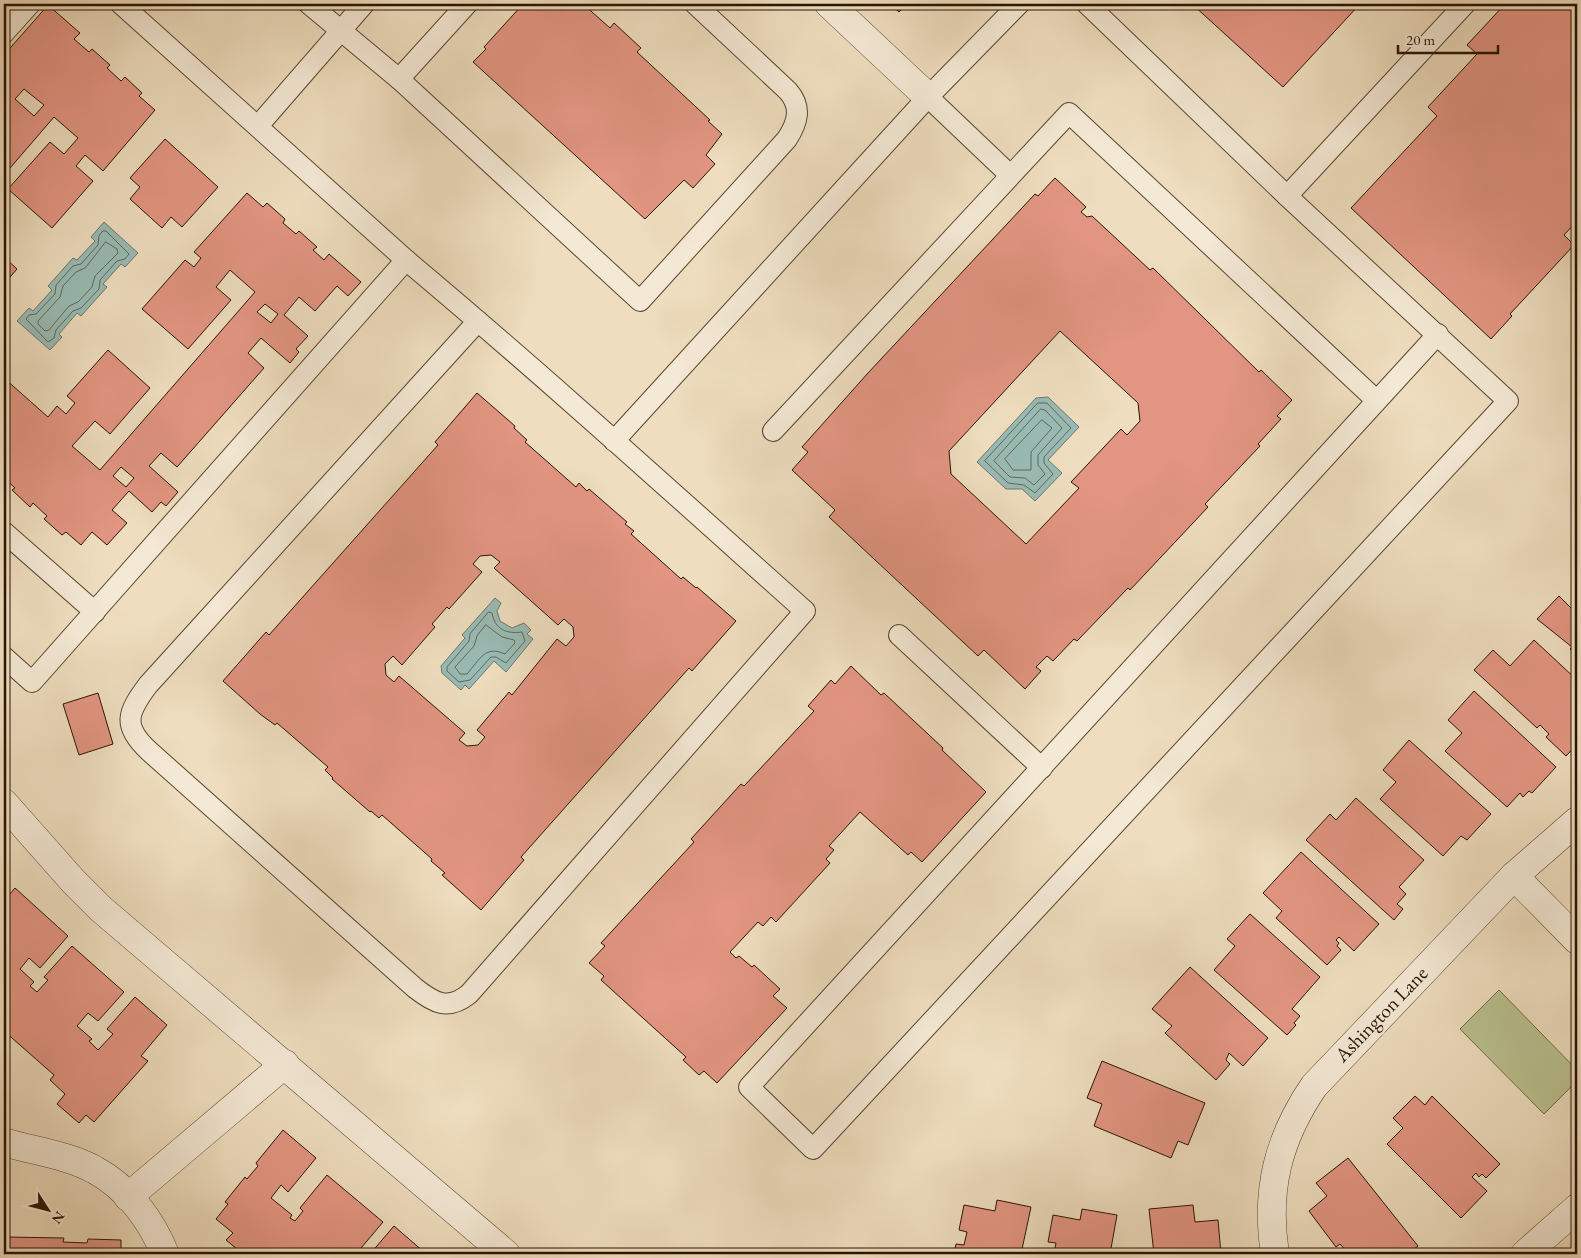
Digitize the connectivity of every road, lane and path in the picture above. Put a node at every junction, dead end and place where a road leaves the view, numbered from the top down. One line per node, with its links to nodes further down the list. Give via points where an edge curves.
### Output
1 (30, 4): 12 (lane)
2 (121, 4): 15 (lane)
3 (309, 4): 11 (lane)
4 (364, 4): 11 (lane)
5 (467, 4): 13 (lane)
6 (695, 4): 13 (lane, via 795,98 797,119 787,139 640,301)
7 (830, 4): 14 (street)
8 (1019, 4): 14 (lane)
9 (1087, 4): 17 (lane)
10 (1465, 4): 17 (lane)
11 (339, 31): 13 (lane); 15 (lane)
12 (4, 33)
13 (399, 79)
14 (928, 97): 16 (lane); 23 (lane)
15 (258, 126): 18 (lane)
16 (1010, 175): 21 (lane, via 1069,112); 22 (lane)
17 (1287, 196): 20 (lane)
18 (406, 260): 19 (lane); 25 (lane)
19 (478, 321): 23 (lane); 23 (lane, via 148,685 131,711 130,722 132,733 149,751 415,988 440,1005 453,1004 469,994 805,611)
20 (1438, 334): 21 (lane); 28 (lane, via 1508,401 813,1149 748,1087)
21 (1376, 400): 28 (lane)
22 (773, 431)
23 (614, 441)
24 (4, 532): 25 (lane)
25 (94, 612): 27 (lane, via 32,682)
26 (899, 635): 28 (lane)
27 (4, 657)
28 (1042, 768)
29 (4, 803): 33 (street, via 102,909)
30 (1577, 821): 31 (street, Ashington Lane)
31 (1514, 876): 32 (street); 39 (street, Ashington Lane, via 1332,1065 1301,1104 1281,1147 1275,1172 1272,1204)
32 (1577, 940)
33 (285, 1064): 35 (street); 38 (street)
34 (4, 1142): 35 (street, via 85,1165 109,1179)
35 (128, 1197): 37 (street, via 151,1226)
36 (1577, 1208): 40 (street)
37 (165, 1254)
38 (506, 1254)
39 (1275, 1254)
40 (1525, 1254)

